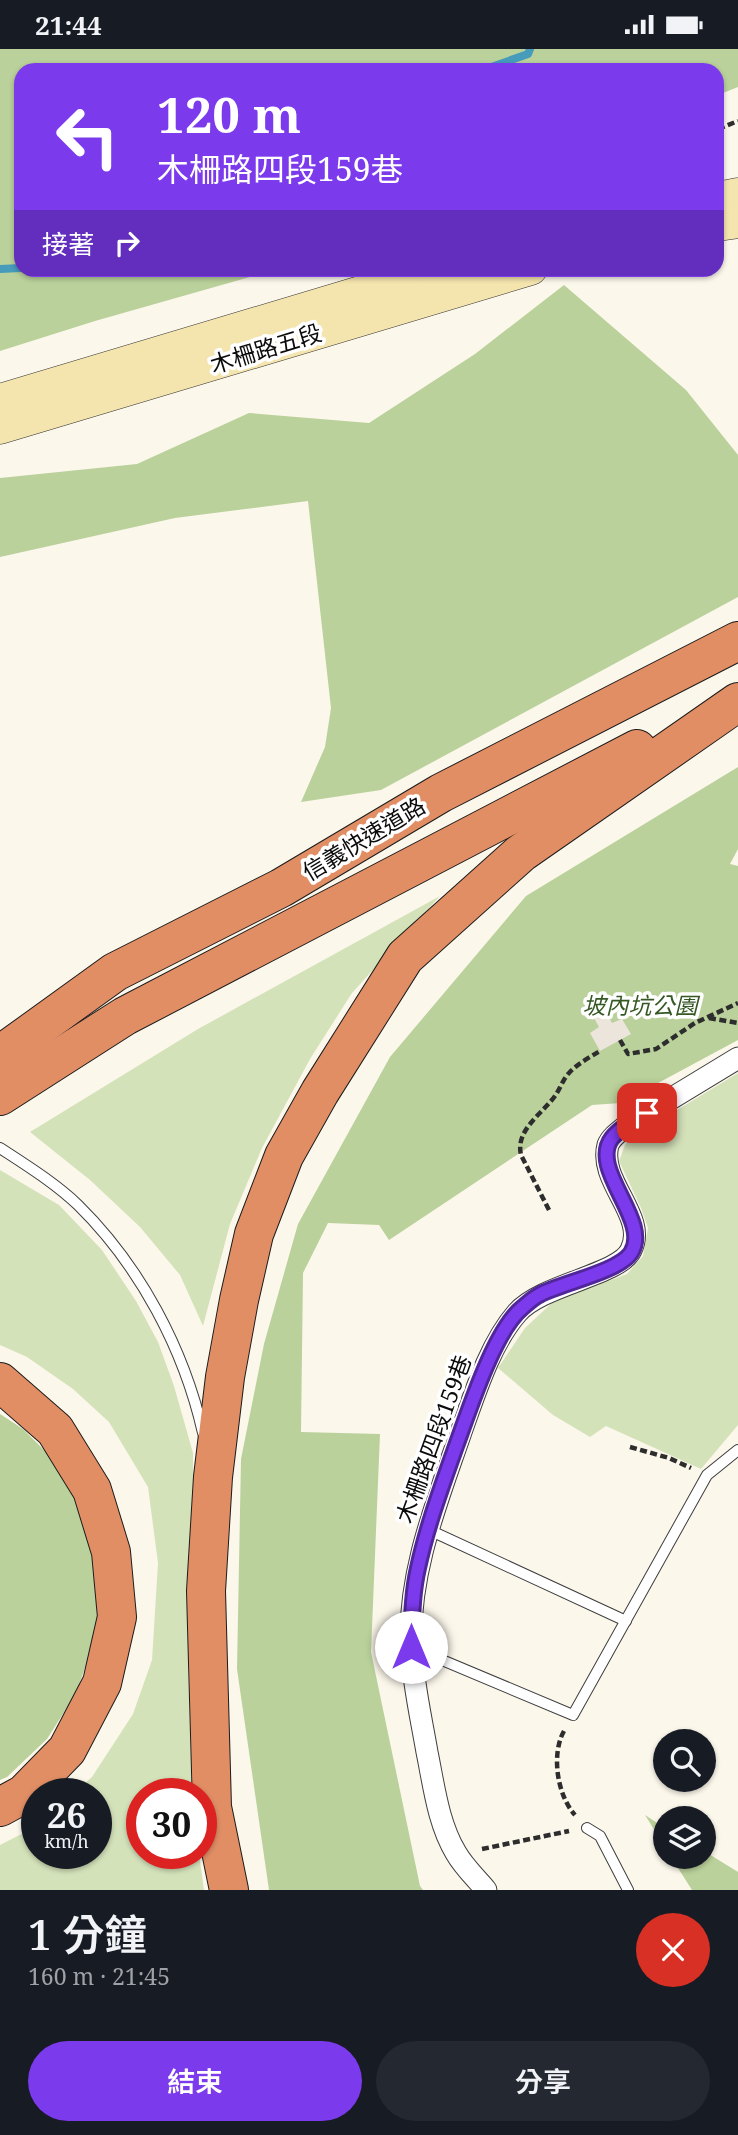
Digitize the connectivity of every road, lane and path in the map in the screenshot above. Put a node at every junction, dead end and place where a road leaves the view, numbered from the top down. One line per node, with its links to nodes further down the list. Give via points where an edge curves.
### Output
1 (410, 277): 3 (main road, 木柵路五段)
2 (504, 277): 4 (main road, 木柵路五段)
3 (0, 400)
4 (0, 428)
5 (738, 641): 7 (highway, 信義快速道路, via 441,793 281,888)
6 (738, 700): 16 (highway, 信義快速道路, via 588,773 125,1016); 23 (highway, via 521,853 405,957 284,1156 254,1234 225,1377)
7 (115, 972): 11 (highway); 14 (highway, 信義快速道路)
8 (738, 1003): 9 (path)
9 (709, 1018): 10 (path); 12 (path, via 656,1049 628,1054)
10 (738, 1023)
11 (0, 1029)
12 (620, 1040)
13 (600, 1051): 18 (path, via 569,1073 521,1140 521,1155)
14 (0, 1055)
15 (738, 1058): 24 (street, 木柵路四段159巷, via 612,1138 608,1145 611,1175 636,1237 631,1253 618,1264 538,1295 519,1310 474,1396)
16 (0, 1096)
17 (0, 1148): 23 (lane, via 76,1204 112,1242 143,1287 185,1374)
18 (550, 1210)
19 (0, 1381): 28 (highway, via 55,1430 92,1490 111,1552 117,1617 102,1683 66,1750 24,1794)
20 (630, 1447): 22 (path)
21 (738, 1450): 22 (lane)
22 (707, 1475): 25 (lane)
23 (213, 1477): 31 (highway, via 206,1591 212,1807)
24 (427, 1529): 25 (lane); 26 (street, 木柵路四段159巷, via 411,1611)
25 (626, 1621): 27 (lane)
26 (411, 1647): 27 (lane); 30 (street, 木柵路四段159巷, via 438,1806)
27 (573, 1714): 29 (path, via 561,1735 558,1768 564,1798)
28 (0, 1807)
29 (587, 1828): 30 (path); 33 (lane, via 600,1836)
30 (457, 1854): 32 (street, 木柵路四段159巷)
31 (229, 1890)
32 (486, 1890)
33 (628, 1890)

